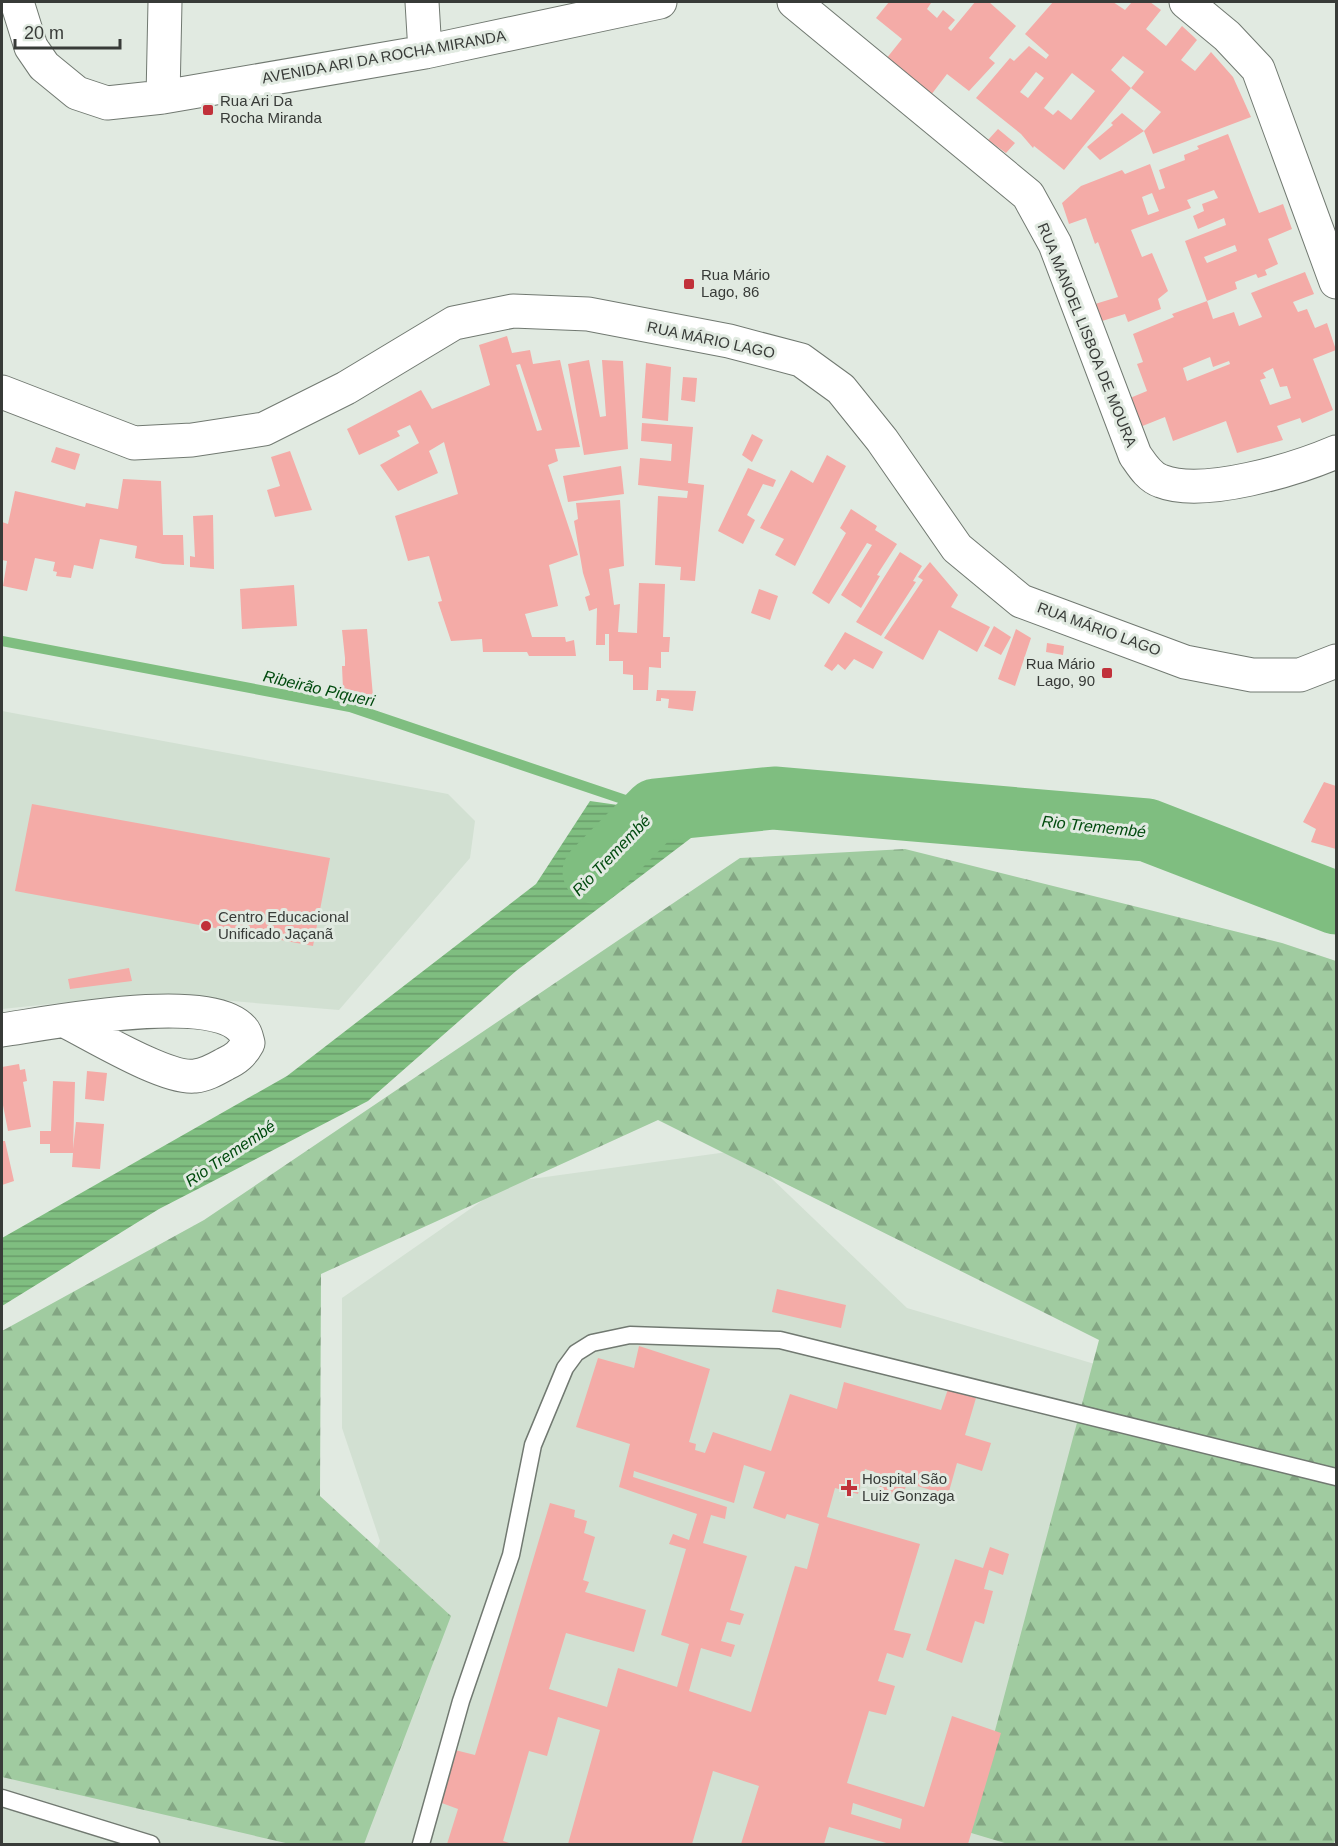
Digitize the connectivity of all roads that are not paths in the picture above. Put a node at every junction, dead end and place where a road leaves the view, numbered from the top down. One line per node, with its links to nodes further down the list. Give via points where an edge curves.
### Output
1 (16, 2): 8 (street, AVENIDA ARI DA ROCHA MIRANDA, via 31,47 44,66 77,93 107,103)
2 (165, 2): 8 (street)
3 (423, 2): 7 (street)
4 (660, 2): 7 (street, AVENIDA ARI DA ROCHA MIRANDA)
5 (794, 2): 11 (street, RUA MANOEL LISBOA DE MOURA, via 1028,195 1055,244 1135,455 1147,473 1160,481 1186,486 1241,481 1305,465)
6 (1186, 2): 9 (street, via 1227,36 1258,69)
7 (425, 52): 8 (street, AVENIDA ARI DA ROCHA MIRANDA)
8 (163, 97)
9 (1336, 282)
10 (2, 392): 12 (street, RUA MÁRIO LAGO, via 134,443 192,440 264,429 346,388 454,323 513,311 588,314 729,341 801,360 841,389 882,440 957,548 1021,601 1185,662 1252,675 1300,675)
11 (1336, 452)
12 (1336, 660)
13 (65, 1021): 14 (street)
14 (2, 1030)
15 (1336, 1477): 18 (lane, via 780,1341 630,1335 592,1343 576,1353 565,1368 533,1445 511,1555 461,1701)
16 (2, 1798): 17 (lane)
17 (151, 1845)
18 (421, 1845)

